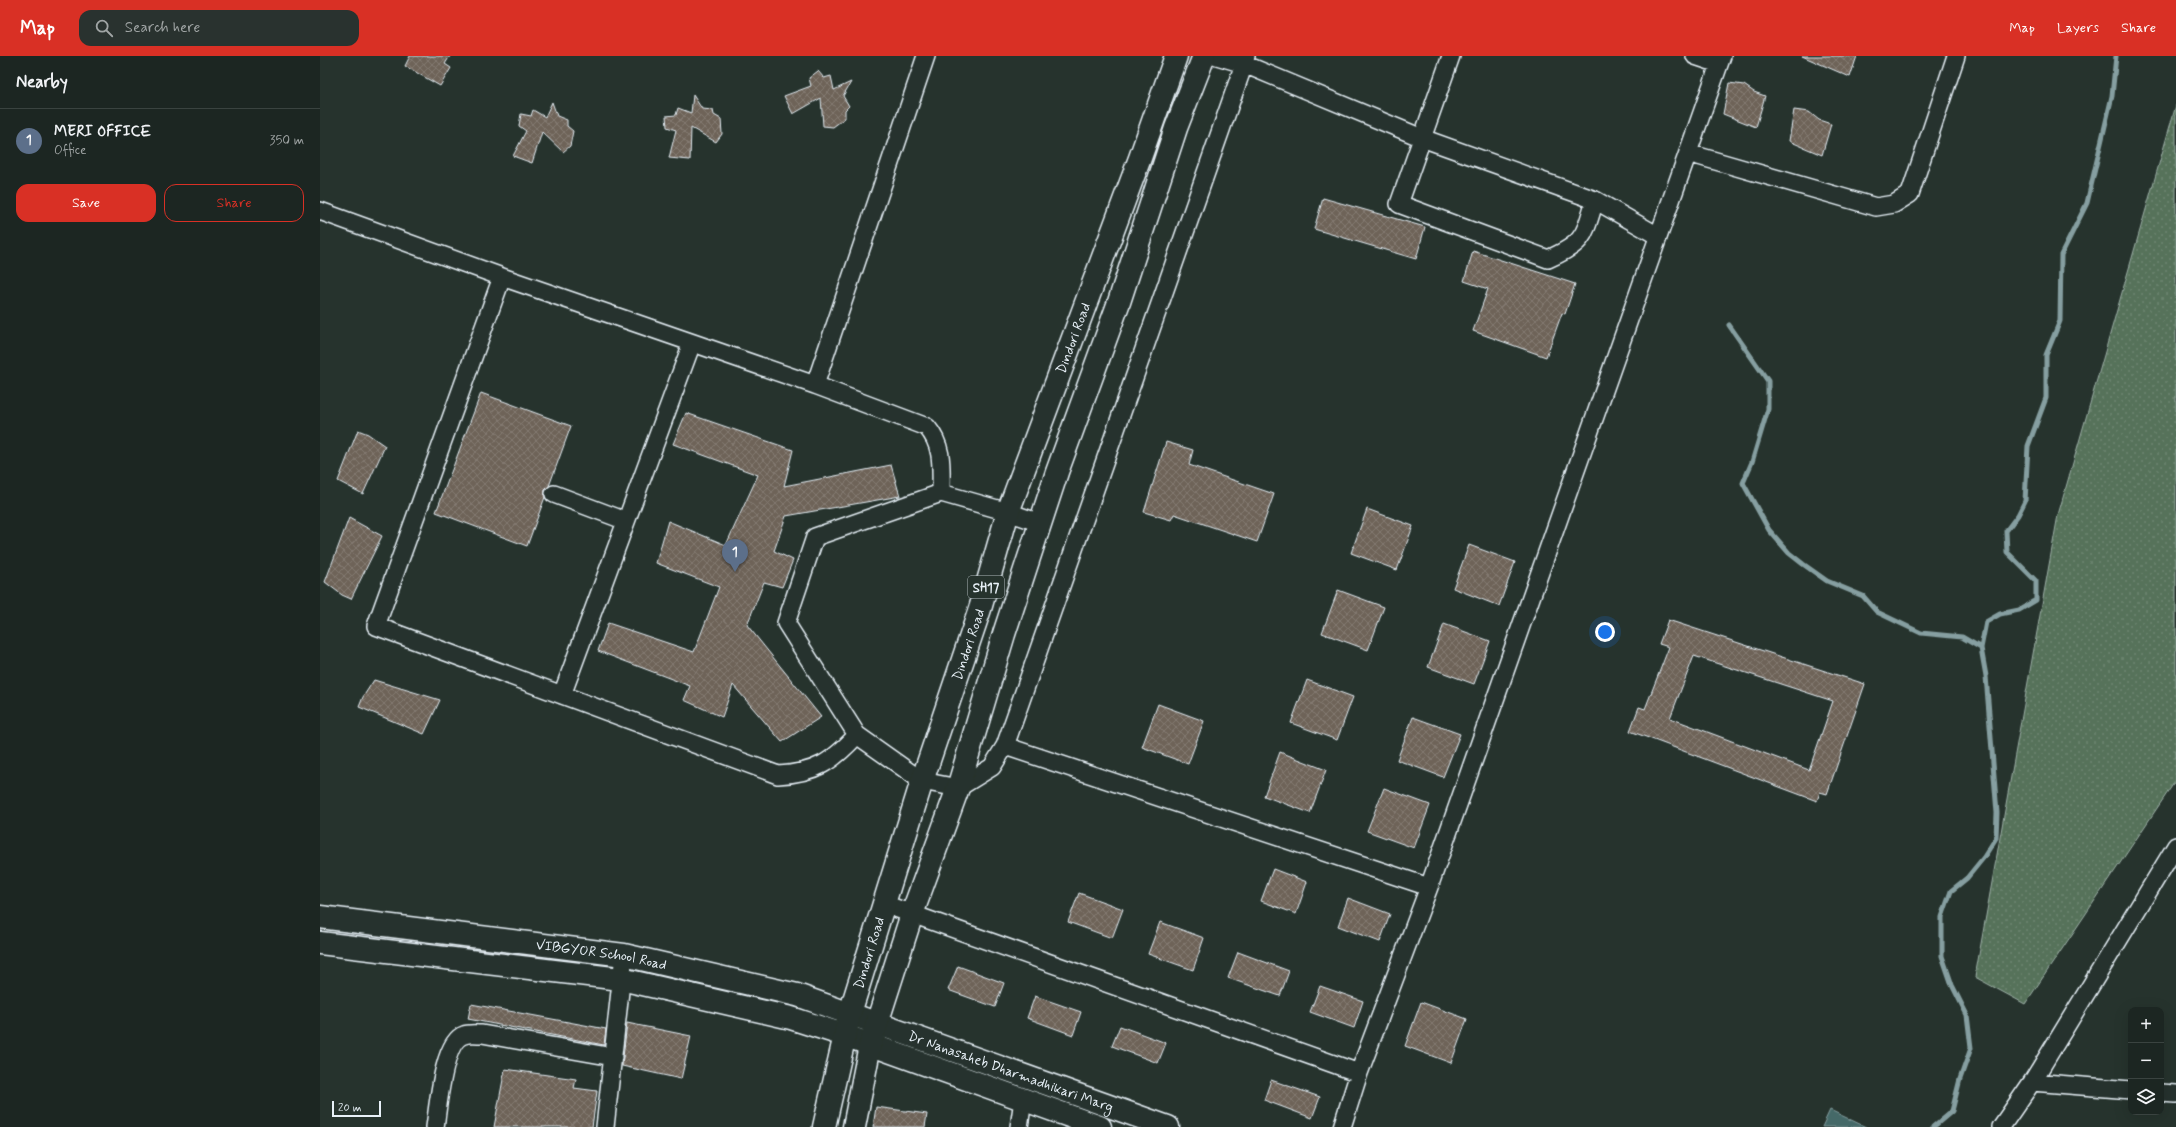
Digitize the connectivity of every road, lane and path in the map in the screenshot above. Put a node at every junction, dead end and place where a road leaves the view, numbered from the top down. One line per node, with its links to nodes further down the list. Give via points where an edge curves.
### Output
1 (926, 56): 17 (street)
2 (1176, 56): 20 (main road, Dindori Road / SH17)
3 (1204, 56): 22 (main road, via 1176,128 1119,302)
4 (1217, 56): 8 (street)
5 (1451, 56): 10 (street)
6 (1695, 56): 9 (street)
7 (1956, 56): 11 (street, via 1910,194 1894,204 1876,207)
8 (1245, 60): 10 (street); 25 (street)
9 (1721, 60): 11 (street)
10 (1422, 138): 12 (street); 12 (street, via 1399,204 1548,259 1570,249 1586,233)
11 (1688, 152): 14 (street)
12 (1595, 200): 14 (street)
13 (320, 211): 15 (street)
14 (1658, 236): 29 (street)
15 (502, 278): 16 (street); 23 (street, via 376,626)
16 (692, 343): 17 (street); 21 (street)
17 (816, 385): 19 (street, via 927,427 935,437 940,451)
18 (554, 494): 21 (street)
19 (941, 494): 20 (street); 24 (street, via 816,537 786,623)
20 (1008, 512): 22 (street); 26 (main road, Dindori Road / SH17, via 980,609)
21 (626, 521): 23 (street)
22 (1040, 523): 27 (main road)
23 (562, 694): 24 (street, via 778,775 812,771 839,755)
24 (858, 735): 26 (street)
25 (1006, 746): 27 (street, via 992,767); 29 (street)
26 (922, 781): 27 (street); 30 (main road, Dindori Road / SH17)
27 (958, 788): 31 (main road)
28 (2176, 846): 42 (street)
29 (1429, 887): 41 (street)
30 (884, 904): 31 (street); 36 (main road, Dindori Road / SH17)
31 (912, 914): 37 (main road); 41 (street)
32 (320, 918): 34 (main road, VIBGYOR School Road)
33 (320, 943): 35 (main road, VIBGYOR School Road)
34 (624, 955): 35 (street); 36 (main road, VIBGYOR School Road, via 797,995)
35 (621, 979): 38 (main road, VIBGYOR School Road, via 791,1018); 40 (street)
36 (850, 1013): 37 (main road, VIBGYOR School Road); 38 (main road, Dindori Road / SH17)
37 (877, 1023): 39 (main road); 53 (main road, Dr Nanasaheb Dharmadhikari Marg)
38 (844, 1035): 39 (main road, VIBGYOR School Road); 49 (main road, Dindori Road / SH17)
39 (870, 1044): 46 (main road, Dr Nanasaheb Dharmadhikari Marg); 50 (main road)
40 (613, 1056): 47 (street, via 482,1034 463,1035 454,1042 447,1057); 48 (street)
41 (1359, 1073): 54 (street)
42 (2032, 1082): 43 (street); 55 (street)
43 (2128, 1090)
44 (2164, 1093): 45 (street)
45 (2176, 1094)
46 (1023, 1100): 51 (street); 52 (main road, Dr Nanasaheb Dharmadhikari Marg)
47 (435, 1127)
48 (606, 1127)
49 (824, 1127)
50 (854, 1127)
51 (1019, 1127)
52 (1100, 1127)
53 (1168, 1127)
54 (1342, 1127)
55 (2001, 1127)

